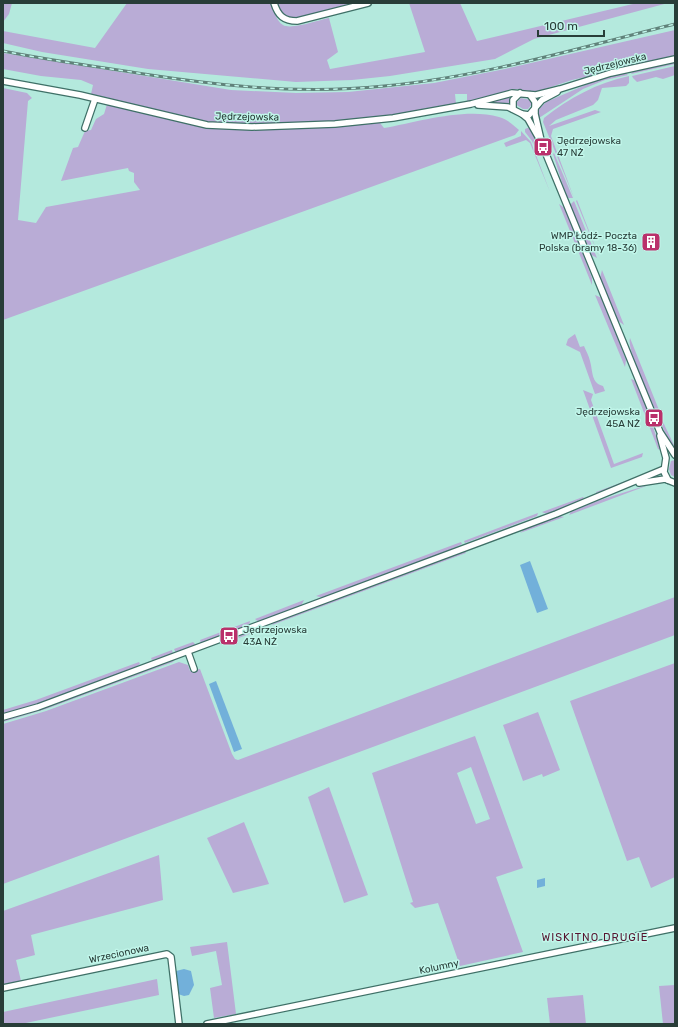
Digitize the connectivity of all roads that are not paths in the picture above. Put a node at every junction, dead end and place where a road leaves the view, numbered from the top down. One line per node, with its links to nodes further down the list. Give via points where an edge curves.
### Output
1 (274, 3): 2 (street, via 284,19 297,21)
2 (368, 3)
3 (675, 59): 5 (street, Jędrzejowska, via 611,72)
4 (3, 81): 8 (street, Jędrzejowska)
5 (560, 89): 7 (street, Jędrzejowska); 10 (street, Jędrzejowska)
6 (520, 93): 7 (street, Jędrzejowska); 9 (street, Jędrzejowska); 11 (street, via 513,100)
7 (530, 95): 10 (street, via 535,100)
8 (95, 99): 9 (street, Jędrzejowska, via 207,125 237,127 367,122); 13 (street)
9 (471, 104): 11 (street, Jędrzejowska)
10 (536, 107): 12 (street, Jędrzejowska, via 531,113); 14 (street, via 535,116)
11 (513, 109): 12 (street, Jędrzejowska)
12 (522, 114): 14 (street, via 528,119)
13 (85, 128)
14 (541, 142): 15 (street)
15 (660, 432): 16 (street); 17 (street)
16 (675, 456): 17 (street)
17 (666, 462): 18 (street)
18 (664, 469): 19 (street); 21 (street)
19 (668, 480): 20 (street); 21 (street)
20 (675, 482)
21 (625, 486): 22 (street)
22 (188, 652): 23 (street); 24 (street)
23 (194, 669)
24 (3, 718)
25 (675, 928): 28 (street, Kolumny)
26 (3, 988): 27 (street, Wrzecionowa, via 167,954 171,957)
27 (179, 1024)
28 (207, 1024)

